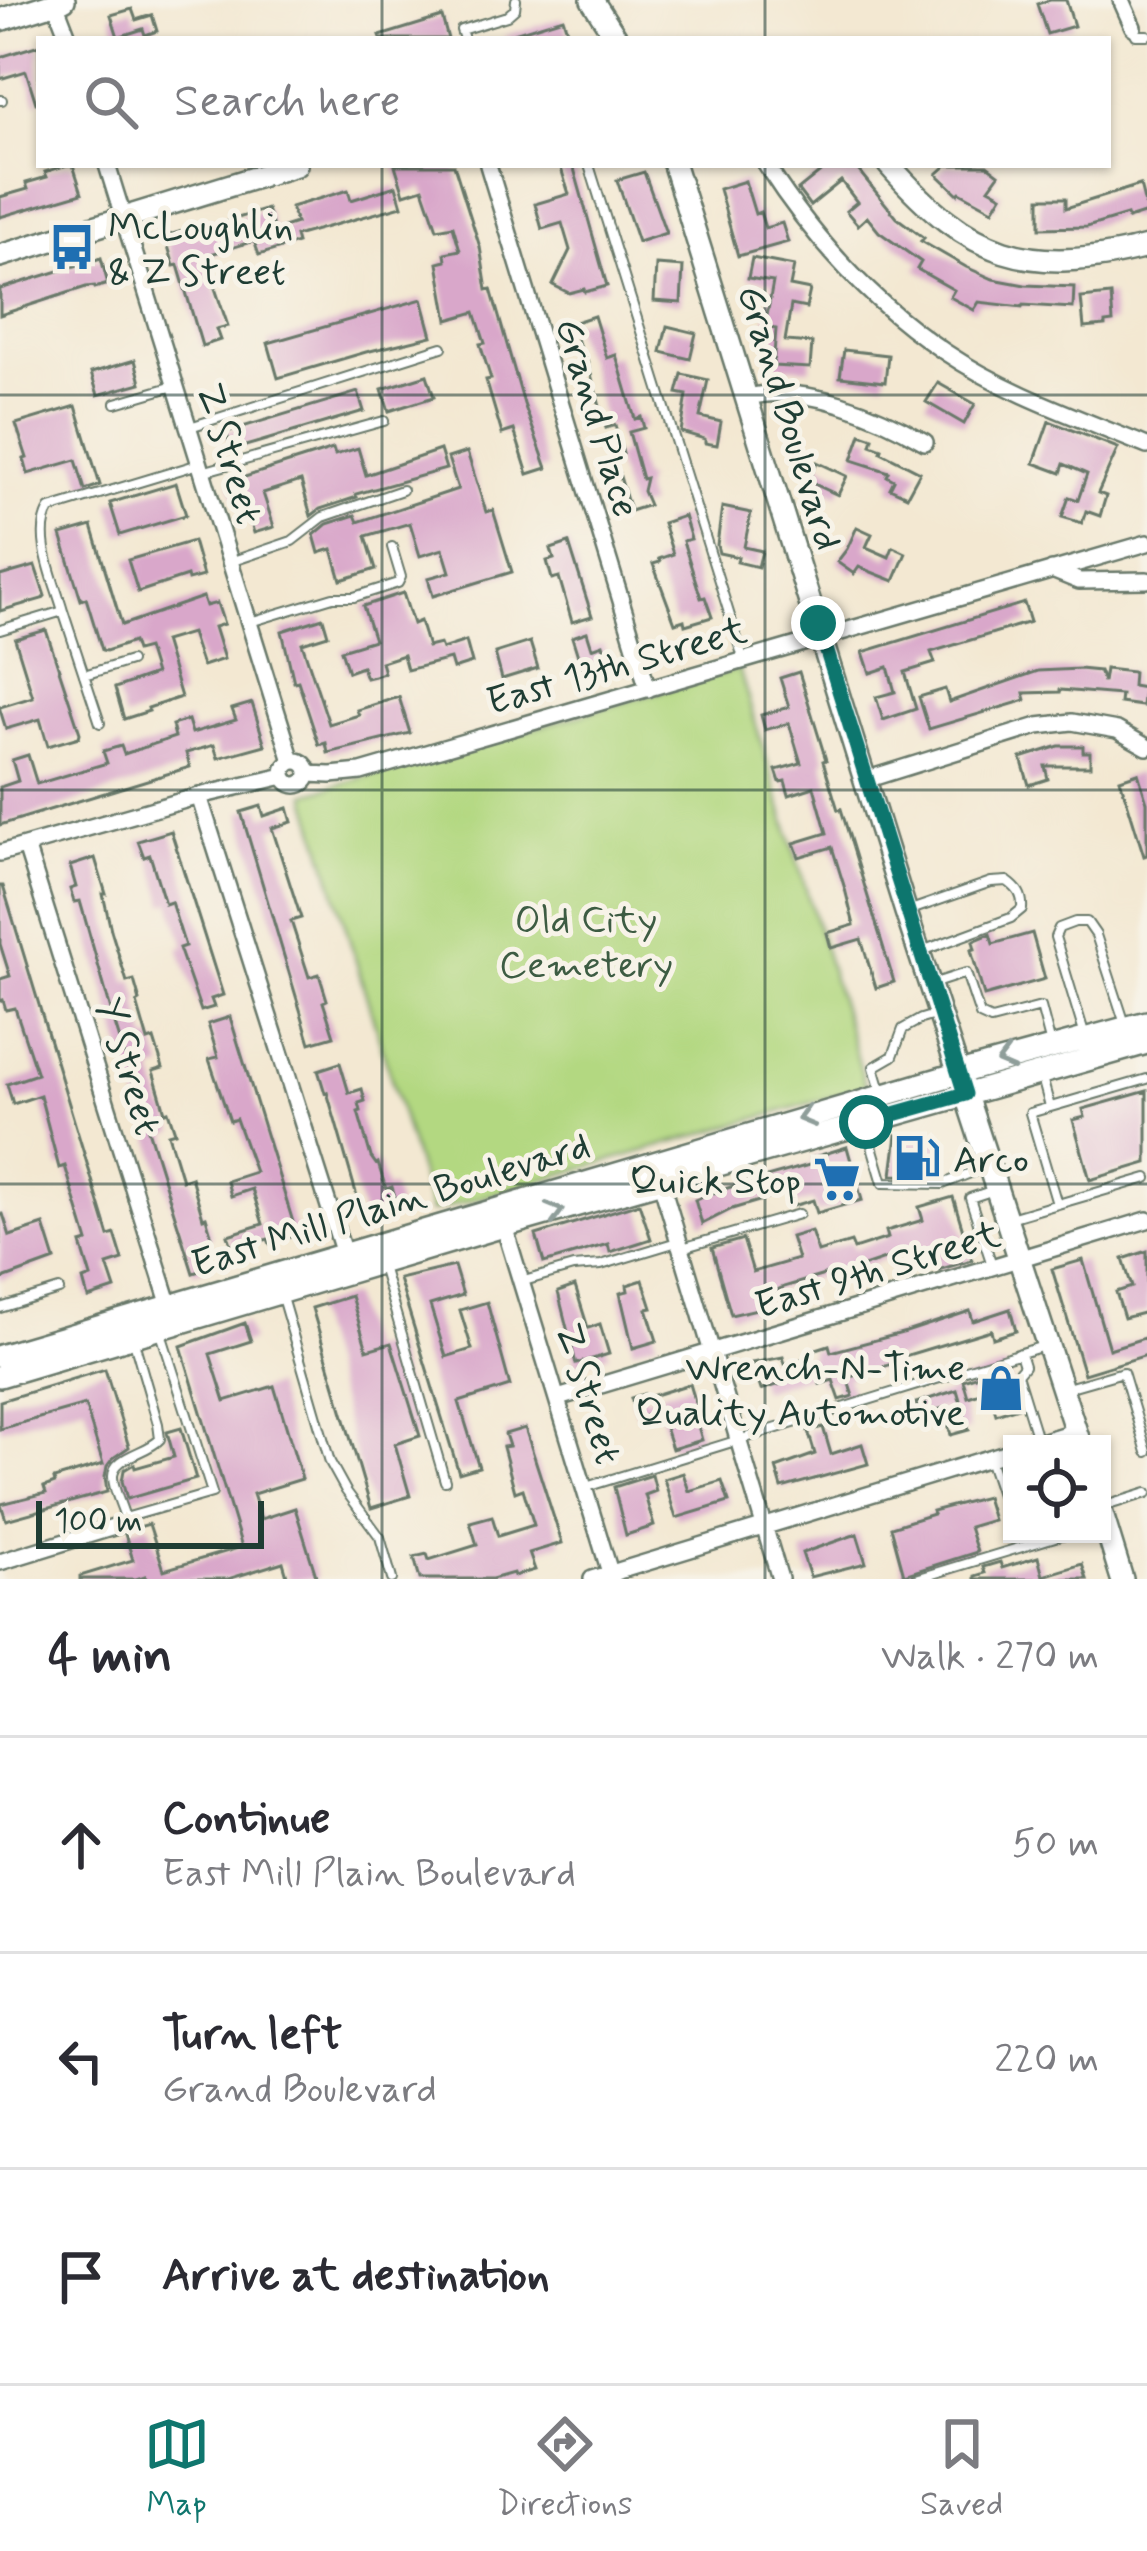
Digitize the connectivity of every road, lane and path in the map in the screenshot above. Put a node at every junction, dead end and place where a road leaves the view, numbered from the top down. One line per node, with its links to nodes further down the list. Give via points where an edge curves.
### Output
1 (516, 0): 8 (lane, via 507,16 461,30)
2 (592, 0): 9 (main road)
3 (1121, 0): 6 (street)
4 (58, 1): 5 (main road); 7 (street)
5 (0, 20)
6 (1140, 31)
7 (67, 36)
8 (463, 36)
9 (614, 36)
10 (108, 168): 17 (street, Z Street)
11 (286, 168): 17 (main road)
12 (489, 168): 42 (street, Grand Place)
13 (591, 168): 40 (lane)
14 (675, 168): 22 (main road, Grand Boulevard)
15 (768, 168): 27 (street, via 875,298 945,353)
16 (892, 168): 18 (main road, via 950,226 1019,256 1079,261)
17 (123, 218): 19 (main road); 21 (street, Z Street)
18 (1147, 247)
19 (0, 256)
20 (442, 347): 25 (lane)
21 (175, 386): 23 (lane); 25 (street, Z Street)
22 (748, 398): 26 (street, via 766,393 845,405); 38 (main road, Grand Boulevard)
23 (116, 403)
24 (384, 421): 28 (lane)
25 (188, 428): 28 (street, Z Street)
26 (925, 442)
27 (1147, 446)
28 (201, 468): 32 (street, Z Street); 35 (lane, via 50,509 41,534)
29 (402, 490): 32 (lane)
30 (1147, 543): 33 (street, East 13th Street)
31 (392, 547): 36 (lane, via 398,583)
32 (230, 562): 36 (street, Z Street)
33 (1052, 570): 34 (street, via 1079,581); 38 (street, East 13th Street)
34 (1147, 580)
35 (63, 611): 37 (lane); 41 (lane)
36 (249, 622): 45 (street, Z Street)
37 (0, 630)
38 (823, 638): 40 (street, East 13th Street); 46 (main road, Grand Boulevard)
39 (130, 661): 41 (lane)
40 (744, 661): 42 (street, East 13th Street)
41 (84, 675): 43 (lane)
42 (647, 689): 45 (street, East 13th Street, via 361,772)
43 (100, 723)
44 (1147, 747): 46 (street, via 1117,730 1072,722)
45 (288, 769): 47 (street)
46 (866, 779): 50 (main road, Grand Boulevard)
47 (199, 796): 48 (street); 74 (street)
48 (26, 846): 49 (street); 81 (street, Y Street)
49 (0, 853)
50 (906, 912): 51 (main road, Grand Boulevard); 51 (lane, via 1007,880 1023,899 1011,918)
51 (920, 951): 52 (main road, Grand Boulevard)
52 (931, 984): 53 (main road, Grand Boulevard); 57 (lane, via 967,973 980,1015 992,1020 1041,1007)
53 (940, 1013): 60 (main road, Grand Boulevard); 61 (lane, via 904,1029 893,1056 874,1067)
54 (1137, 1025): 55 (main road, East Mill Plain Boulevard); 55 (lane, via 1096,935 1087,922 1075,922 1055,937)
55 (1086, 1038): 57 (main road, East Mill Plain Boulevard)
56 (1147, 1043): 58 (main road, East Mill Plain Boulevard)
57 (1052, 1047): 60 (main road, East Mill Plain Boulevard, one-way to 60)
58 (1041, 1074): 60 (main road, East Mill Plain Boulevard); 62 (lane)
59 (1147, 1079): 62 (lane)
60 (962, 1083): 61 (main road, East Mill Plain Boulevard); 63 (main road, East Mill Plain Boulevard); 64 (main road, Grand Boulevard)
61 (882, 1096): 74 (main road, East Mill Plain Boulevard, one-way to 74)
62 (1050, 1107): 68 (lane, via 1030,1113)
63 (866, 1122): 64 (lane, via 883,1184 943,1184); 66 (main road, East Mill Plain Boulevard)
64 (990, 1165): 67 (main road, Grand Boulevard)
65 (1147, 1178): 68 (lane)
66 (661, 1182): 72 (main road, East Mill Plain Boulevard, one-way to 66); 73 (street)
67 (998, 1189): 70 (main road, Grand Boulevard); 77 (lane, via 970,1198)
68 (1057, 1204): 70 (lane)
69 (799, 1214): 73 (lane)
70 (1009, 1219): 75 (main road, Grand Boulevard)
71 (1147, 1220): 75 (street, East 9th Street)
72 (504, 1226): 76 (main road, East Mill Plain Boulevard); 78 (street, Z Street)
73 (680, 1245): 78 (lane); 86 (street)
74 (344, 1254): 81 (main road, East Mill Plain Boulevard)
75 (1022, 1258): 77 (street, East 9th Street); 85 (main road, Grand Boulevard)
76 (381, 1262): 80 (main road, East Mill Plain Boulevard); 98 (lane)
77 (992, 1267): 86 (street, East 9th Street)
78 (522, 1282): 91 (street, Z Street)
79 (59, 1290): 82 (lane)
80 (281, 1292): 83 (main road, East Mill Plain Boulevard); 109 (lane, via 330,1462 380,1537)
81 (170, 1306): 88 (main road, East Mill Plain Boulevard)
82 (0, 1307)
83 (160, 1329): 84 (main road, East Mill Plain Boulevard); 103 (lane, via 212,1493)
84 (132, 1337): 89 (main road, East Mill Plain Boulevard); 103 (lane, via 160,1439 115,1468)
85 (1049, 1345): 87 (lane); 90 (main road, Grand Boulevard)
86 (712, 1353): 91 (street, East 9th Street); 94 (street)
87 (1020, 1353): 92 (lane, via 1018,1374); 94 (lane)
88 (0, 1356)
89 (0, 1376)
90 (1063, 1389): 93 (main road, Grand Boulevard); 95 (lane, via 1123,1372)
91 (558, 1398): 100 (street, Z Street)
92 (1037, 1435)
93 (1077, 1435)
94 (738, 1440): 100 (lane); 104 (street)
95 (1147, 1452)
96 (1003, 1454): 97 (street)
97 (989, 1458): 99 (lane); 104 (street)
98 (445, 1481)
99 (1003, 1486)
100 (584, 1487): 108 (street, Z Street)
101 (1147, 1493): 102 (lane)
102 (1111, 1512)
103 (121, 1522): 107 (street)
104 (764, 1526): 108 (street); 111 (street)
105 (1035, 1543): 112 (lane)
106 (1111, 1543): 113 (main road)
107 (0, 1562)
108 (611, 1575): 110 (street)
109 (392, 1579)
110 (592, 1579)
111 (780, 1579)
112 (916, 1579)
113 (1122, 1579)

